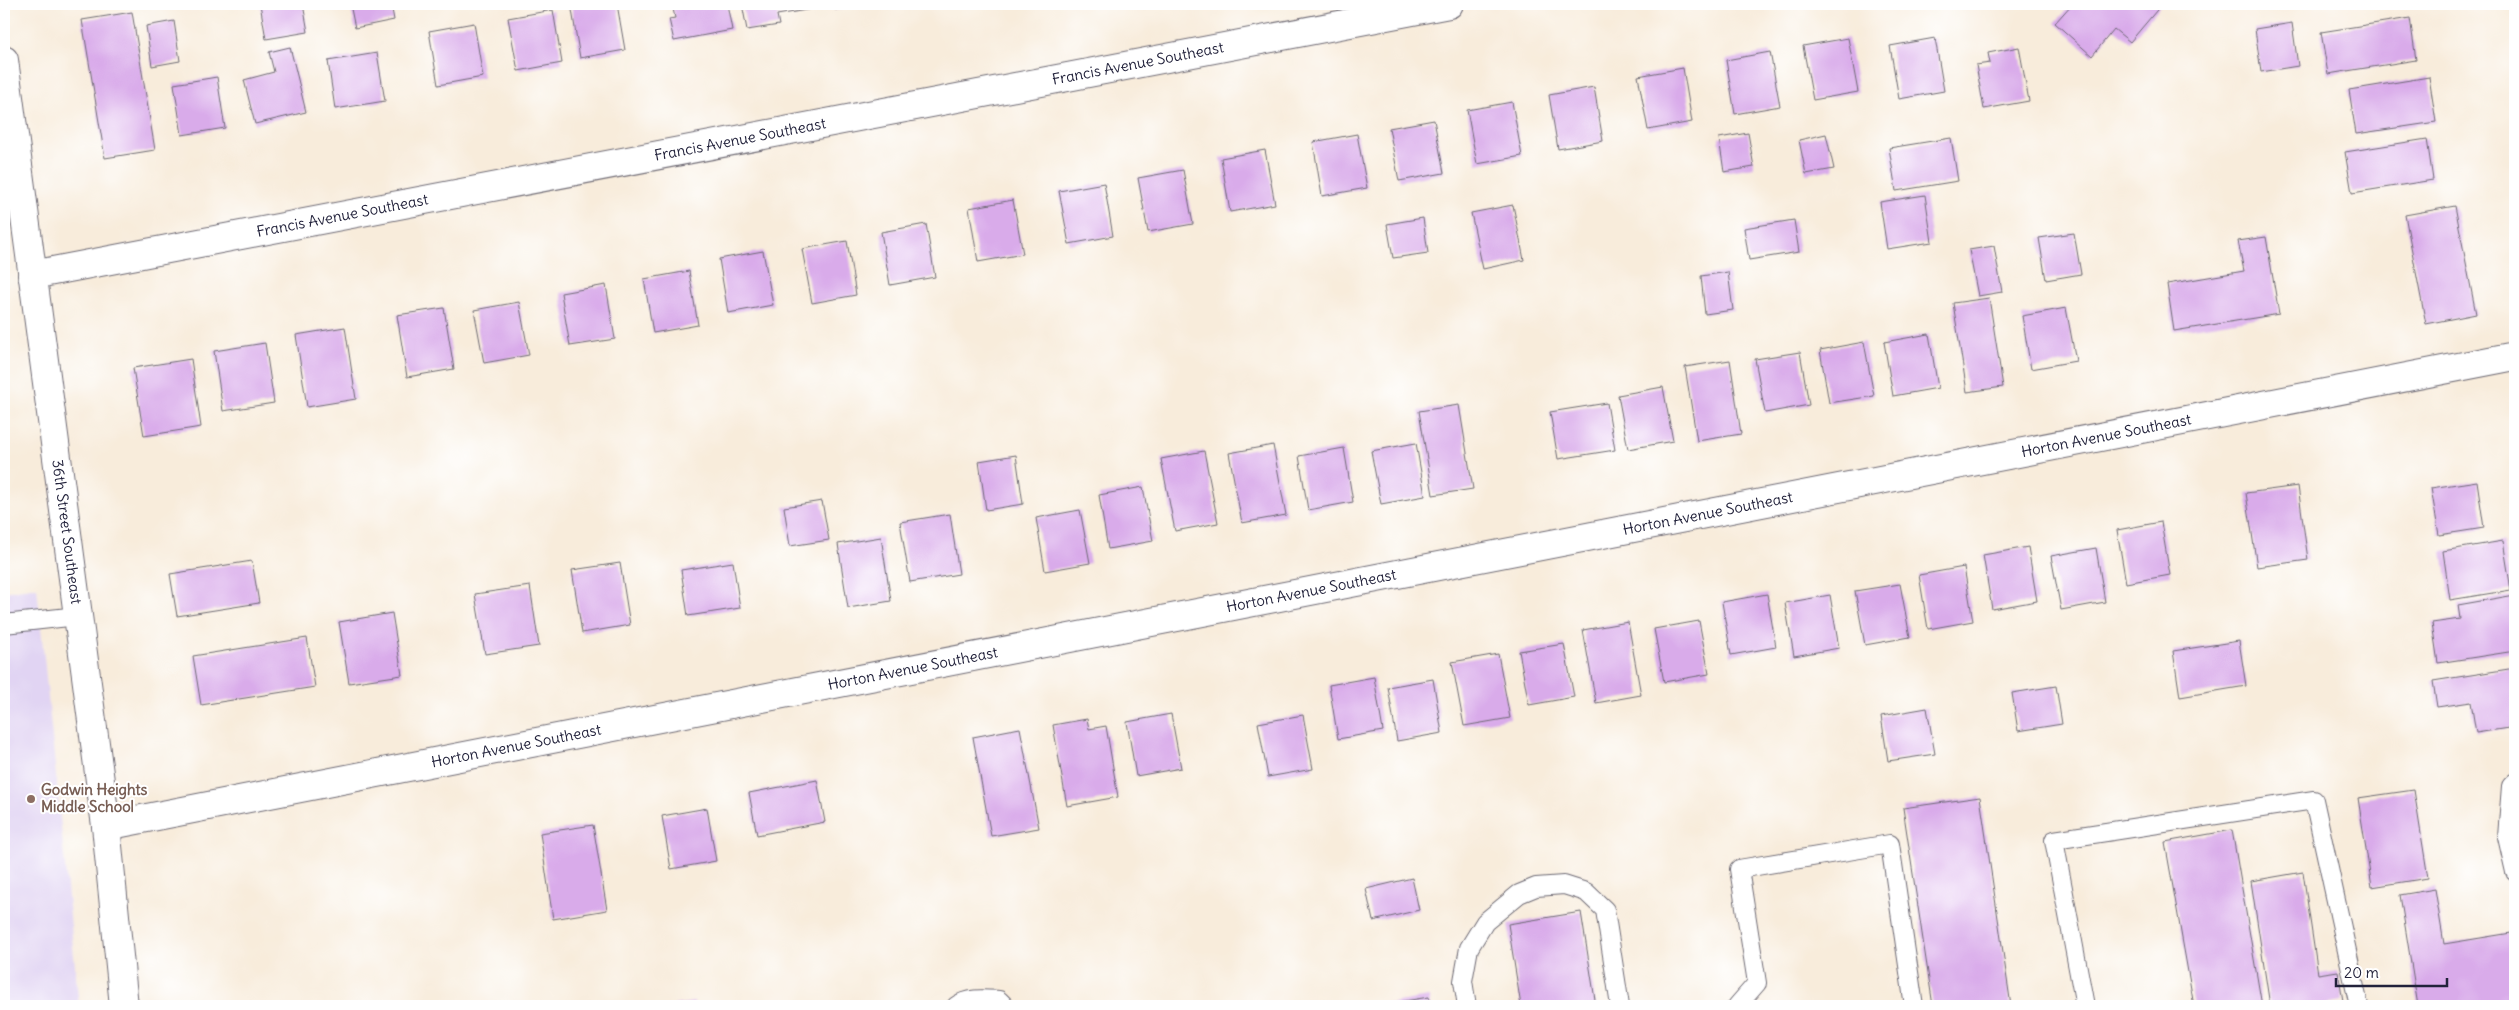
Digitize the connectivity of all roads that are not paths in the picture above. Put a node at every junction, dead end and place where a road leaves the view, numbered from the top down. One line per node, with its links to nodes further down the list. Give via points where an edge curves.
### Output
1 (1449, 4): 3 (street, Francis Avenue Southeast)
2 (4, 60): 3 (street, 36th Street Southeast)
3 (32, 275): 5 (street, 36th Street Southeast)
4 (2515, 356): 8 (street, Horton Avenue Southeast)
5 (78, 616): 6 (lane); 8 (street, 36th Street Southeast)
6 (4, 624)
7 (2515, 782): 9 (lane, via 2507,837)
8 (106, 826): 10 (street, 36th Street Southeast)
9 (2515, 872)
10 (124, 1006)
11 (956, 1006): 12 (lane, via 980,998 999,1000)
12 (1005, 1006)
13 (1467, 1006): 14 (lane, via 1463,980 1469,948 1485,922 1519,894 1536,886 1564,885 1586,892 1605,910)
14 (1620, 1006)
15 (1737, 1006): 16 (lane, via 1757,983 1739,869 1890,844)
16 (1914, 1006)
17 (2085, 1006): 18 (lane, via 2054,840 2314,800)
18 (2359, 1006)

